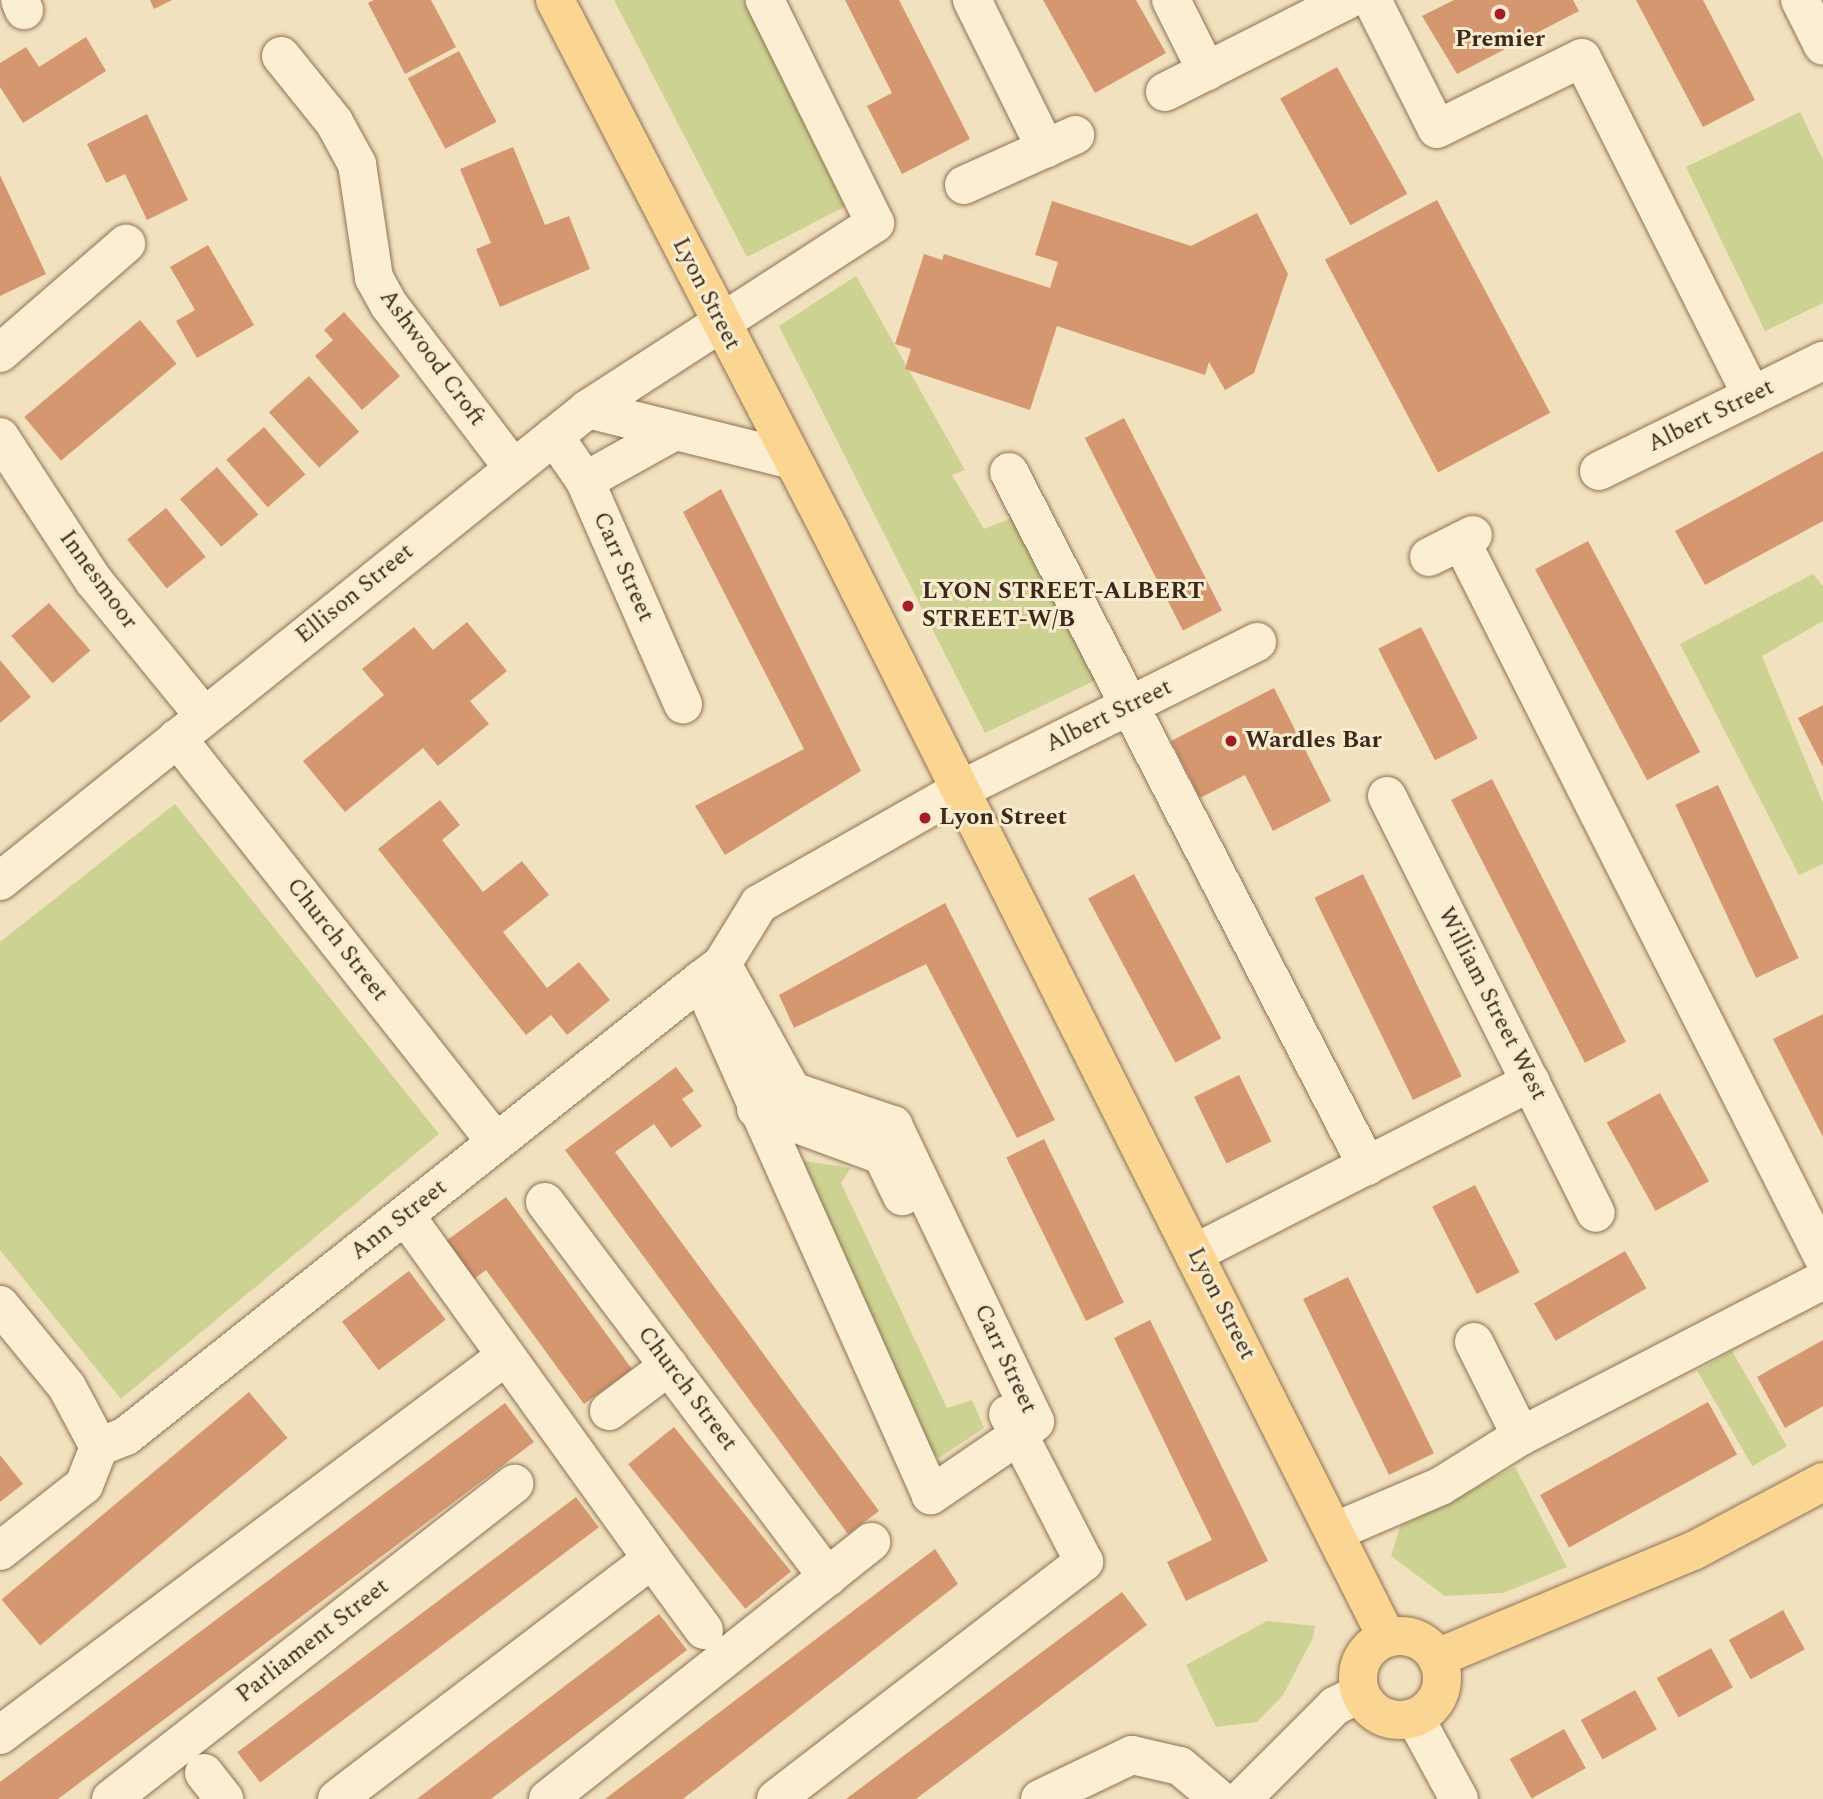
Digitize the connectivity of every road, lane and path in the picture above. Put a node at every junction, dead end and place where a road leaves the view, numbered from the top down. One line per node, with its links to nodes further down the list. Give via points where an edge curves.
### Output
1 (555, 0): 14 (main road, Lyon Street)
2 (765, 0): 14 (street, Ellison Street, via 875,223)
3 (972, 0): 12 (street, via 1060,142)
4 (1171, 0): 10 (street)
5 (1347, 0): 10 (street)
6 (1372, 0): 17 (street, via 1437,129 1582,58)
7 (1800, 0): 8 (street)
8 (1823, 46)
9 (281, 56): 23 (street, Ashwood Croft, via 357,164 374,278 388,305)
10 (1207, 72): 11 (street)
11 (1166, 92)
12 (964, 185)
13 (126, 244): 15 (street)
14 (719, 321): 18 (street, Ellison Street); 22 (main road, Lyon Street)
15 (0, 353)
16 (1823, 361): 17 (street, Albert Street)
17 (1752, 396): 24 (street, Albert Street)
18 (588, 409): 19 (street); 20 (street, Ellison Street)
19 (673, 432): 22 (street); 26 (street)
20 (554, 436): 23 (street, Ellison Street); 26 (street, Carr Street)
21 (0, 437): 31 (street, Innesmoor)
22 (793, 460): 32 (main road, Lyon Street)
23 (513, 468): 31 (street, Ellison Street)
24 (1599, 471)
25 (1009, 472): 30 (street)
26 (585, 481): 29 (street, Carr Street)
27 (1454, 544): 44 (street)
28 (1257, 642): 30 (street, Albert Street)
29 (682, 704)
30 (1128, 706): 32 (street, Albert Street); 39 (street)
31 (191, 727): 34 (street, Ellison Street); 38 (street, Church Street)
32 (960, 790): 35 (street, Albert Street, via 759,904); 43 (main road, Lyon Street)
33 (1387, 796): 36 (street, William Street West)
34 (0, 881)
35 (711, 972): 37 (street); 38 (street, Ann Street); 51 (street, Carr Street, via 792,1091 893,1125 1035,1422)
36 (1531, 1082): 39 (street); 41 (street, William Street West)
37 (756, 1109): 51 (street, via 882,1156); 51 (street, via 931,1495)
38 (496, 1142): 42 (street, Ann Street)
39 (1367, 1166): 43 (street)
40 (545, 1202): 49 (street, Church Street)
41 (1597, 1213)
42 (405, 1215): 48 (street); 53 (street, Ann Street, via 126,1437)
43 (1195, 1253): 56 (main road, Lyon Street)
44 (1823, 1257)
45 (1823, 1280): 52 (street)
46 (0, 1305): 53 (street, via 67,1387 91,1422)
47 (1474, 1342): 52 (street)
48 (506, 1356): 59 (street); 66 (street)
49 (669, 1366): 50 (street); 60 (street, Church Street)
50 (609, 1411)
51 (1019, 1435): 70 (street, Carr Street, via 1084,1562)
52 (1521, 1436): 56 (street, via 1441,1486)
53 (99, 1447): 58 (street, via 84,1485)
54 (1823, 1482): 63 (main road, via 1693,1551)
55 (514, 1484): 67 (street, Parliament Street)
56 (1336, 1531): 62 (main road, Lyon Street)
57 (871, 1542): 60 (street)
58 (0, 1551)
59 (652, 1559): 61 (street); 68 (street)
60 (828, 1577): 69 (street)
61 (704, 1630)
62 (1387, 1638): 63 (main road, via 1413,1638); 64 (main road, via 1364,1655)
63 (1437, 1658): 65 (main road, via 1441,1687)
64 (1360, 1693): 65 (main road, via 1381,1716); 73 (street, via 1335,1706)
65 (1415, 1718): 74 (street)
66 (0, 1735)
67 (111, 1799)
68 (337, 1799)
69 (548, 1799)
70 (776, 1799)
71 (1040, 1799): 72 (street, via 1132,1755 1180,1766)
72 (1219, 1799)
73 (1242, 1799)
74 (1459, 1799)

